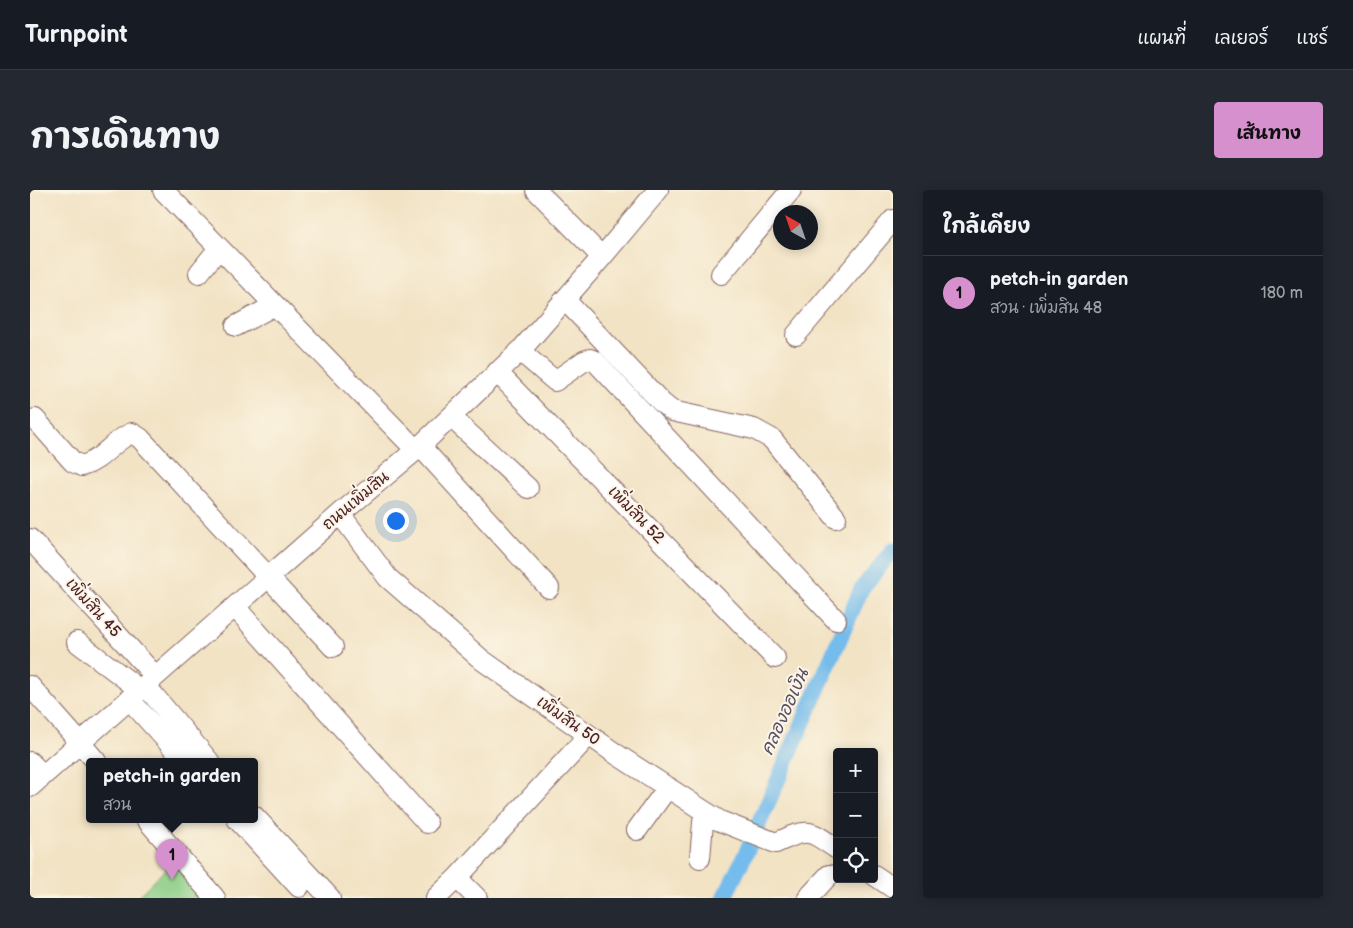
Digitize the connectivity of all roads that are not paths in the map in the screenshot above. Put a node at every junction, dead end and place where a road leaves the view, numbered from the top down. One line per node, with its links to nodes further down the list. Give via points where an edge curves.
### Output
1 (163, 190): 6 (street)
2 (536, 190): 7 (street)
3 (658, 190): 7 (street, ถนนเพิ่มสิน)
4 (791, 190): 9 (street)
5 (893, 220): 13 (street)
6 (219, 248): 8 (street); 11 (street)
7 (602, 257): 10 (street, ถนนเพิ่มสิน)
8 (199, 273)
9 (721, 274)
10 (565, 300): 14 (street, ถนนเพิ่มสิน); 21 (street, via 672,411 754,429 772,439)
11 (275, 305): 12 (street); 18 (street)
12 (236, 326)
13 (796, 335)
14 (520, 351): 15 (street, ถนนเพิ่มสิน); 26 (street, via 555,381 584,361 590,359 595,362)
15 (497, 372): 16 (street, ถนนเพิ่มสิน); 29 (street, เพิ่มสิน 52)
16 (451, 417): 18 (street, ถนนเพิ่มสิน); 19 (street)
17 (35, 419): 23 (street, via 73,462 82,466 93,463 132,433)
18 (418, 448): 20 (street, ถนนเพิ่มสิน); 24 (street)
19 (528, 488)
20 (340, 514): 23 (street, ถนนเพิ่มสิน); 32 (street, เพิ่มสิน 50, via 388,578 482,660)
21 (836, 518)
22 (30, 539): 31 (street, เพิ่มสิน 45)
23 (270, 576): 25 (street, ถนนเพิ่มสิน); 28 (street)
24 (549, 588)
25 (235, 607): 31 (street, ถนนเพิ่มสิน); 43 (street)
26 (836, 620)
27 (77, 642): 31 (street)
28 (334, 647)
29 (775, 658)
30 (30, 686): 33 (street)
31 (142, 688): 33 (street, ถนนเพิ่มสิน); 35 (street); 36 (street)
32 (589, 735): 38 (street, เพิ่มสิน 50); 48 (street)
33 (80, 743): 34 (street); 37 (street, ถนนเพิ่มสิน)
34 (93, 758)
35 (183, 758)
36 (206, 758)
37 (34, 774)
38 (668, 788): 39 (street, เพิ่มสิน 50); 44 (street)
39 (712, 816): 45 (street, เพิ่มสิน 50, via 776,843 808,831); 46 (street)
40 (258, 820): 53 (street)
41 (149, 823): 52 (street)
42 (241, 823): 50 (street)
43 (427, 823)
44 (637, 830)
45 (833, 846)
46 (700, 858)
47 (829, 875): 56 (street)
48 (457, 878): 54 (street); 55 (street)
49 (878, 878): 51 (street)
50 (299, 887)
51 (893, 888)
52 (215, 898)
53 (330, 898)
54 (436, 898)
55 (477, 898)
56 (808, 898)

